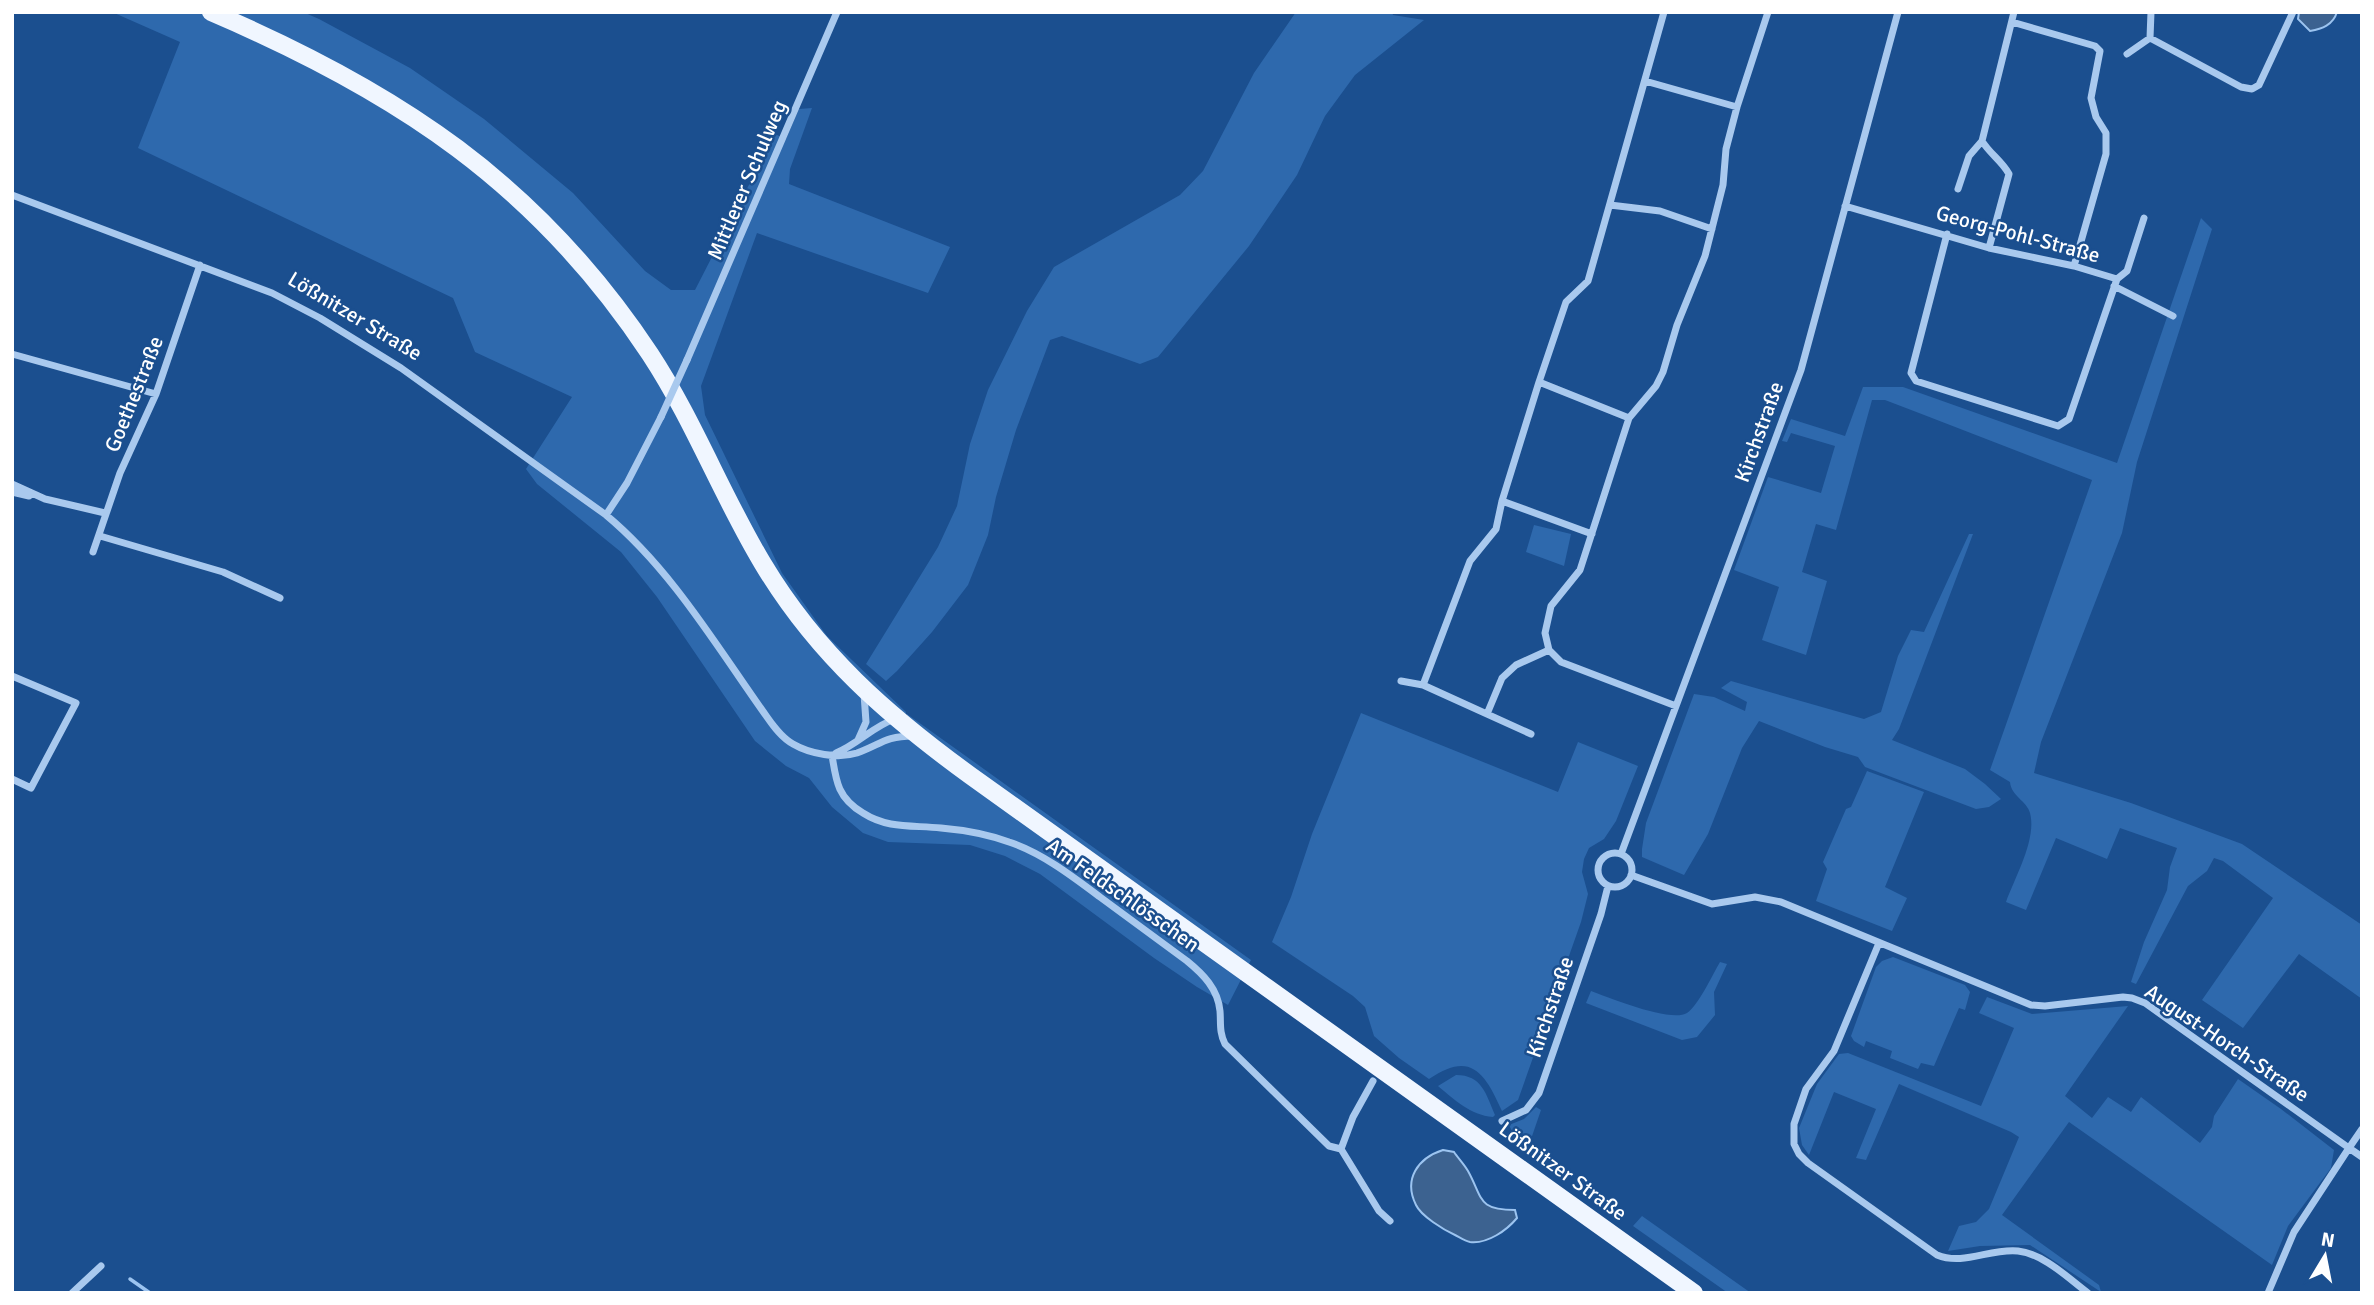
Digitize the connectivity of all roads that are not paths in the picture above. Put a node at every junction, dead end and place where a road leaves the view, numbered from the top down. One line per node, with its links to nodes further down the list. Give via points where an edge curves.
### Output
1 (211, 12): 45 (main road, Lößnitzer Straße, via 331,68 413,116 482,166 551,229 607,294 656,364 751,543 786,599)
2 (837, 12): 36 (street, Mittlerer Schulweg, bridge, via 661,417)
3 (1664, 12): 12 (street)
4 (1768, 12): 13 (street)
5 (1898, 12): 18 (street, Kirchstraße)
6 (2014, 12): 9 (street)
7 (2151, 12): 10 (street)
8 (2293, 12): 10 (street, via 2259,85 2252,89)
9 (2012, 22): 14 (street); 24 (street, via 2099,51 2091,98 2106,133 2106,154)
10 (2150, 38): 11 (street)
11 (2127, 54)
12 (1645, 81): 13 (street); 17 (street)
13 (1737, 107): 20 (street)
14 (1982, 141): 15 (street, via 1969,156); 22 (street, via 2009,174)
15 (1958, 189)
16 (12, 195): 23 (street, Lößnitzer Straße)
17 (1610, 205): 20 (street, via 1660,211); 28 (street, via 1588,281 1566,302)
18 (1845, 206): 21 (street, Georg-Pohl-Straße); 46 (street, Kirchstraße, via 1801,370)
19 (2144, 218): 25 (street, Georg-Pohl-Straße, via 2127,271)
20 (1712, 229): 30 (street, via 1664,372)
21 (1947, 234): 22 (street, Georg-Pohl-Straße); 25 (street, via 1910,373 1916,381 2058,426 2069,419)
22 (1989, 248): 24 (street, Georg-Pohl-Straße)
23 (201, 265): 29 (street, Goethestraße); 36 (street, Lößnitzer Straße, via 272,293 323,320 401,369)
24 (2074, 266): 25 (street, Georg-Pohl-Straße)
25 (2116, 282): 26 (street)
26 (2173, 316)
27 (12, 354): 29 (street)
28 (1539, 382): 30 (street); 34 (street)
29 (156, 394): 35 (street, Goethestraße)
30 (1629, 418): 37 (street)
31 (12, 484): 33 (street)
32 (12, 492): 33 (street)
33 (45, 499): 35 (street)
34 (1502, 501): 37 (street); 44 (street, via 1496,529 1470,561)
35 (105, 513): 38 (street, Goethestraße)
36 (606, 515): 53 (street, Lößnitzer Straße, via 653,559 778,731 794,745)
37 (1592, 534): 41 (street, via 1580,570 1551,606 1545,632)
38 (100, 536): 39 (street, Goethestraße); 40 (street, via 223,572)
39 (93, 552)
40 (280, 598)
41 (1549, 650): 46 (street, via 1561,662); 47 (street, via 1516,665 1502,678)
42 (12, 676): 54 (street, via 76,703 31,788)
43 (1401, 681): 44 (street)
44 (1423, 685): 47 (street)
45 (863, 690): 48 (main road, Lößnitzer Straße); 52 (street, via 866,722)
46 (1676, 706): 55 (street, Kirchstraße)
47 (1487, 714): 49 (street)
48 (895, 719): 50 (main road, Lößnitzer Straße); 51 (street); 52 (street)
49 (1531, 734)
50 (916, 736): 51 (street); 68 (main road, Lößnitzer Straße)
51 (883, 739): 53 (street, via 852,754)
52 (856, 743): 53 (street)
53 (832, 755): 63 (street, Am Feldschlösschen, via 845,800 863,813 898,827 976,832 1028,850 1187,961 1217,995 1221,1036 1230,1050 1329,1146)
54 (12, 779)
55 (1621, 854): 56 (street, via 1631,864); 57 (street, Kirchstraße, via 1609,854 1599,864 1599,876)
56 (1631, 876): 57 (street, via 1622,886); 58 (street, August-Horch-Straße, via 1712,904 1755,897 1781,902)
57 (1608, 886): 60 (street, Kirchstraße, via 1539,1093 1526,1110)
58 (1879, 943): 62 (street, August-Horch-Straße, via 2031,1006 2123,997 2138,1000); 69 (street, via 1834,1051 1806,1089 1794,1130 1799,1154 1937,1255 1957,1259 2025,1252)
59 (1373, 1081): 63 (street)
60 (1502, 1121)
61 (2362, 1129): 62 (street)
62 (2349, 1148): 64 (street, August-Horch-Straße); 70 (street, via 2294,1232)
63 (1341, 1149): 65 (street)
64 (2362, 1157)
65 (1390, 1221)
66 (101, 1266): 67 (street)
67 (72, 1293)
68 (1693, 1293)
69 (2088, 1293)
70 (2268, 1293)

